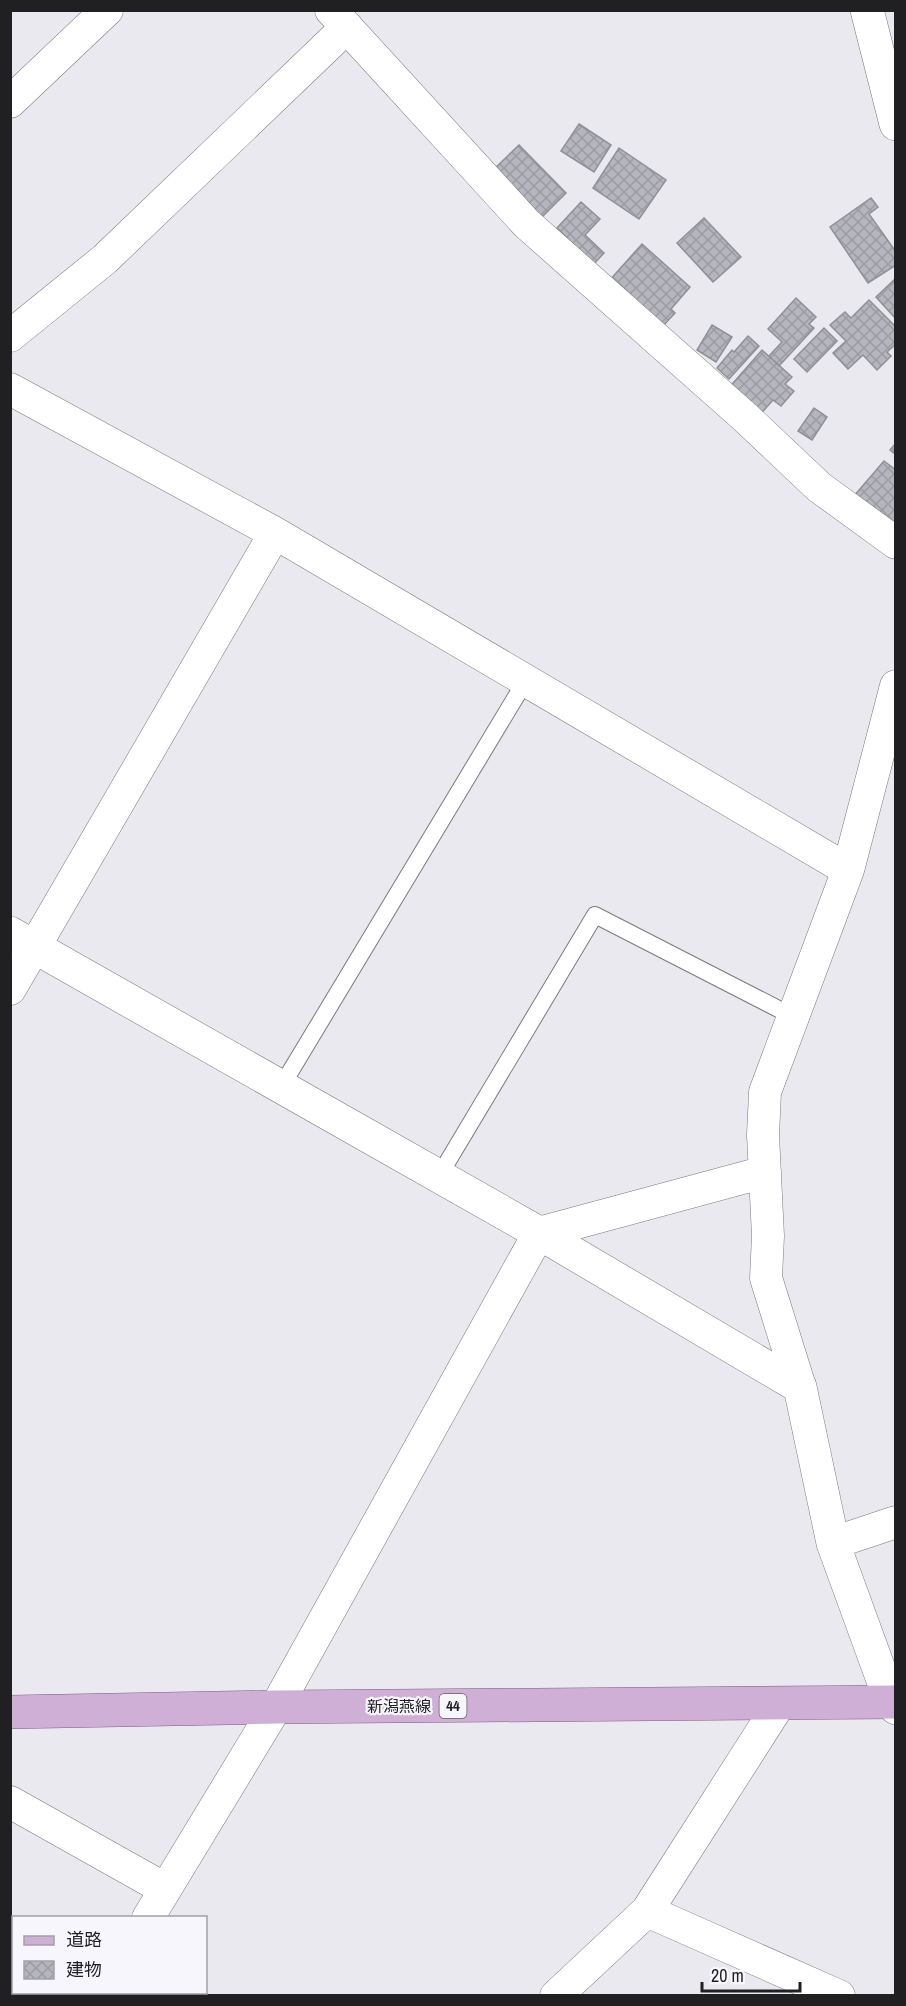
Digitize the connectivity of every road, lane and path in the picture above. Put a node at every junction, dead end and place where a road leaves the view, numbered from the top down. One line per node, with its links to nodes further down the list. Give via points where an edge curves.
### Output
1 (107, 10): 4 (street)
2 (867, 10): 5 (street)
3 (339, 19): 6 (street, via 105,259); 9 (street, via 527,224 819,487)
4 (10, 102)
5 (896, 124)
6 (10, 336)
7 (10, 389): 8 (street)
8 (275, 532): 10 (street); 13 (street)
9 (896, 543)
10 (526, 680): 12 (street); 16 (lane)
11 (896, 686): 12 (street)
12 (848, 870): 15 (street)
13 (23, 940): 14 (street); 16 (street)
14 (10, 989)
15 (794, 1017): 17 (street, via 765,1092); 18 (lane, via 595,915)
16 (281, 1087): 18 (street)
17 (765, 1172): 19 (street); 20 (street, via 766,1278)
18 (439, 1176): 19 (street)
19 (539, 1233): 20 (street); 25 (street)
20 (800, 1387): 22 (street)
21 (896, 1522): 22 (street)
22 (833, 1542): 24 (street)
23 (780, 1703): 24 (main road, 新潟燕線 / 44); 25 (main road, 新潟燕線 / 44); 29 (street)
24 (894, 1704)
25 (276, 1707): 26 (main road, 新潟燕線 / 44); 28 (street)
26 (10, 1712)
27 (10, 1802): 28 (street)
28 (165, 1889): 30 (street)
29 (647, 1911): 31 (street); 32 (street)
30 (149, 1916)
31 (556, 1995)
32 (839, 1995)

